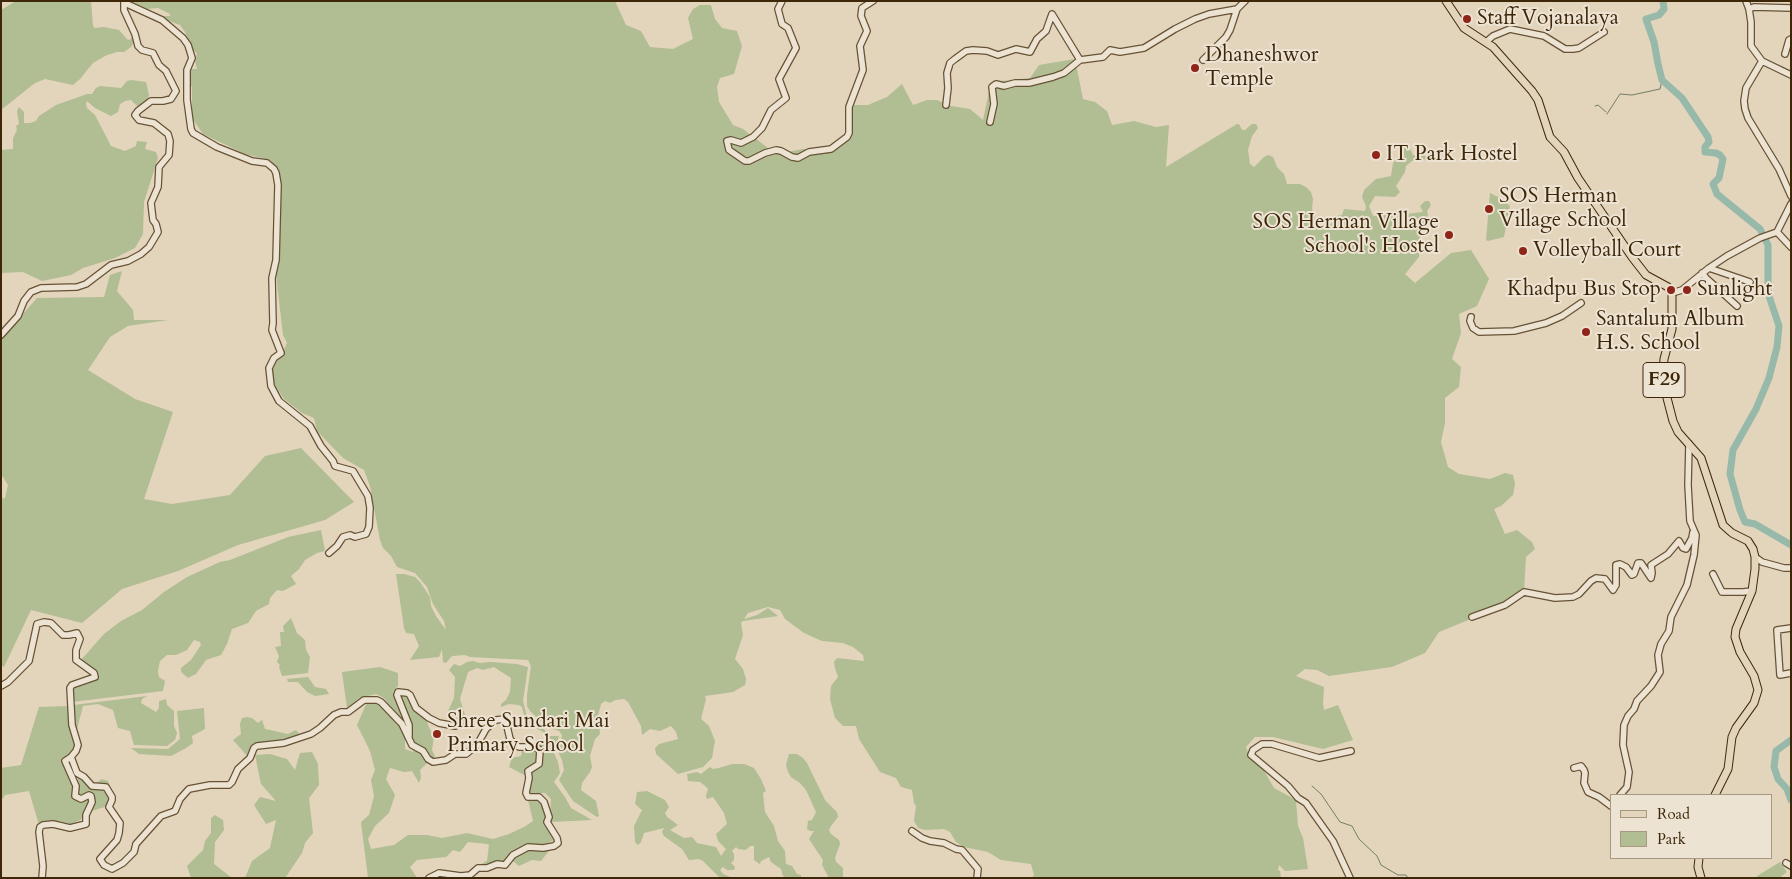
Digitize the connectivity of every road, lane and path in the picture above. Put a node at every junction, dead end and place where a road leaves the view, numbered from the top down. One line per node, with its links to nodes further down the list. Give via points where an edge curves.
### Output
1 (782, 1): 2 (street, via 778,9 782,24 788,28 796,48 779,79 786,98 771,110 753,137 741,143 727,141 729,150 749,162 776,150 798,158 809,152 832,148 847,137 849,107 863,70 860,46 867,32 861,16 862,8)
2 (873, 1)
3 (1245, 1): 8 (street)
4 (1446, 1): 12 (main road, via 1464,28)
5 (1746, 1): 9 (street)
6 (124, 2): 31 (street, via 138,46 153,53 176,90 171,99 151,101 135,115 139,120 154,123 168,134 170,141 169,155 159,167 158,187 151,203 158,232 150,247 141,254 111,265 86,284 41,288 31,292 18,316); 34 (street, via 162,20 188,45 192,58 187,70 187,100 193,133 217,147 267,163 276,173 272,330 281,353 269,368 271,386 279,401 310,426 335,466 353,471 368,496 370,508 370,527 366,534 343,537)
7 (1791, 8): 9 (street)
8 (1237, 9): 14 (street, via 1195,19 1144,48 1120,52 1110,50 1103,57); 15 (street, via 1226,37)
9 (1749, 9): 16 (street, via 1750,46)
10 (1604, 32): 12 (street, via 1573,49 1565,49 1546,37 1510,29)
11 (1791, 39): 13 (street)
12 (1486, 42): 27 (main road, via 1532,91 1550,137 1564,152 1632,257 1646,275 1668,287)
13 (1786, 54)
14 (1080, 60): 18 (street, via 1052,14 1046,31 1030,52 1016,49 998,55 973,50 966,51 950,63); 19 (street, via 1064,73 1029,83 994,85)
15 (1203, 60)
16 (1762, 61): 17 (street); 20 (street, via 1746,88 1745,110)
17 (1791, 75)
18 (946, 105)
19 (990, 122)
20 (1791, 196)
21 (1791, 204): 22 (street)
22 (1775, 233): 23 (street); 24 (street, via 1760,238)
23 (1791, 247)
24 (1709, 268): 25 (street); 26 (street)
25 (1702, 273): 27 (street, via 1682,290); 29 (street)
26 (1750, 282)
27 (1672, 293): 32 (main road, F29, via 1672,329 1663,374 1673,421)
28 (1581, 303): 30 (street, via 1562,316 1514,331 1479,332 1473,328)
29 (1737, 306)
30 (1471, 317)
31 (1, 335)
32 (1689, 444): 33 (street, via 1690,521); 35 (main road, F29, via 1701,458 1723,524 1748,541)
33 (1694, 530): 39 (street, via 1686,549 1679,541 1668,554 1651,565 1651,578 1641,563 1632,575 1620,564 1616,565 1613,590 1605,578 1596,578 1573,597 1555,598 1524,592 1505,605); 48 (street, via 1696,543 1687,585 1661,644 1658,655 1660,672 1637,701 1624,725 1623,745 1629,772 1627,787)
34 (329, 552)
35 (1755, 558): 36 (street); 38 (main road)
36 (1791, 568)
37 (1714, 574): 38 (street, via 1722,592)
38 (1752, 591): 49 (main road, via 1735,637 1754,676 1757,696 1732,737 1728,769)
39 (1472, 618)
40 (1791, 628): 41 (street, via 1777,630 1780,675)
41 (1791, 673)
42 (1, 686): 46 (street, via 29,661 37,624 51,623 63,635 77,633 80,639 76,660 95,677 70,688 72,724 78,745)
43 (454, 726): 44 (street, via 430,718 416,708 410,695 398,692 409,725)
44 (409, 736): 46 (street, via 397,718 381,702 372,699 360,702 348,712 337,713 311,734 284,743 257,746 229,785 194,787 183,793 175,811 161,816 136,844 134,852 112,870 100,859 115,843 119,833 120,823 109,807 112,796 106,787 92,786 77,773); 54 (street, via 412,745 430,760 439,762 455,754 466,754 476,746 486,729 496,720 504,719 512,743 540,750 539,764 528,772 526,793 528,797 536,796 544,802 547,822 559,841 543,848 528,847 505,865 478,868 470,875 439,873)
45 (1351, 751): 56 (street, via 1319,758 1262,744 1251,755 1306,803 1333,841)
46 (71, 757): 53 (street, via 65,761 76,786 75,796 80,800 92,796 92,802 86,824 70,828 53,824 40,827)
47 (1574, 768): 50 (street, via 1581,766 1584,770 1588,792)
48 (1621, 794)
49 (1716, 794)
50 (1610, 805)
51 (912, 830): 55 (street, via 930,842 962,850 978,869)
52 (1699, 859): 57 (main road)
53 (42, 878)
54 (429, 878)
55 (978, 878)
56 (1350, 878)
57 (1701, 878)

